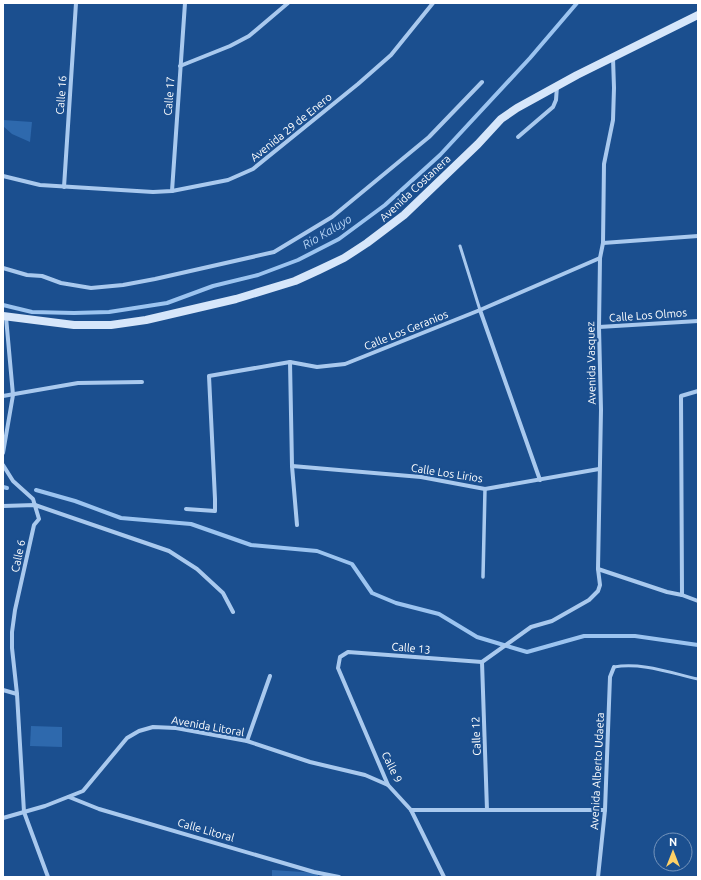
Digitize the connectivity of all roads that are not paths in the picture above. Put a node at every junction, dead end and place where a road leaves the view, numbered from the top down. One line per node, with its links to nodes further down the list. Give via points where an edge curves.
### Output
1 (76, 3): 12 (street, Calle 16)
2 (185, 3): 7 (street, Calle 17)
3 (288, 3): 7 (street, via 249,36)
4 (433, 3): 13 (street, Avenida 29 de Enero, via 391,55 253,169 228,180)
5 (698, 15): 6 (main road, Avenida Costanera)
6 (613, 58): 9 (main road, Avenida Costanera); 15 (street, Avenida Vasquez, via 613,120 604,164)
7 (180, 66): 13 (street, Calle 17)
8 (482, 82): 18 (street, via 429,137 332,217 274,252 155,279 91,288)
9 (557, 86): 10 (street, via 553,107); 20 (main road, Avenida Costanera, via 501,119 478,144 387,229 344,258 295,281 178,314 111,325 74,325)
10 (518, 137)
11 (3, 176): 12 (street, Avenida 29 de Enero, via 40,185)
12 (64, 187): 13 (street, Avenida 29 de Enero)
13 (172, 191)
14 (698, 236): 15 (street)
15 (603, 243): 17 (street, Avenida Vasquez)
16 (460, 246): 19 (lane)
17 (600, 258): 19 (street, Calle Los Geranios); 22 (street, Avenida Vasquez)
18 (3, 268)
19 (480, 310): 23 (street, Calle Los Geranios, via 345,364 317,367); 32 (street)
20 (5, 316): 26 (street)
21 (698, 320): 22 (street, Calle Los Olmos)
22 (599, 327): 31 (street, Avenida Vasquez)
23 (290, 362): 30 (street); 36 (street, Calle Los Geranios, via 209,376 215,510)
24 (142, 382): 26 (street, via 78,383)
25 (698, 391): 40 (street, via 681,396)
26 (13, 395): 27 (street); 28 (street)
27 (3, 396)
28 (3, 453)
29 (3, 464): 34 (street, Calle 6, via 13,481 33,499)
30 (292, 466): 33 (street, Calle Los Lirios, via 421,477); 37 (street)
31 (599, 469): 32 (street, Calle Los Lirios); 38 (street, Avenida Vasquez)
32 (540, 480): 33 (street, Calle Los Lirios)
33 (485, 489): 39 (street)
34 (35, 505): 35 (street); 42 (street, via 169,551 197,568 223,593); 49 (street, Calle 6, via 39,519 34,525 12,632)
35 (3, 506)
36 (186, 509)
37 (297, 525)
38 (598, 569): 40 (street); 44 (street, Avenida Vasquez, via 600,585 589,600 552,621 531,627)
39 (483, 577)
40 (682, 595): 41 (street)
41 (698, 601)
42 (233, 612)
43 (340, 657): 44 (street, Calle 13, via 348,652); 51 (street, Calle 9, via 338,668)
44 (482, 662): 54 (street, Calle 12)
45 (614, 667): 47 (lane, via 639,666); 55 (street, Avenida Alberto Udaeta, via 610,677)
46 (270, 676): 50 (street)
47 (698, 679)
48 (3, 690): 49 (street)
49 (17, 694): 56 (street, Calle 6)
50 (248, 741): 51 (street, Avenida Litoral, via 310,762 365,775); 52 (street, Avenida Litoral, via 176,728 153,727 139,731 126,738 83,791)
51 (388, 785): 53 (street, Calle 9)
52 (69, 797): 56 (street, Avenida Litoral); 59 (street, Calle Litoral, via 99,809 314,872)
53 (411, 810): 54 (street); 60 (street, Calle 9)
54 (487, 810): 55 (street)
55 (605, 810): 61 (street, Avenida Alberto Udaeta)
56 (24, 812): 57 (street, Avenida Litoral); 58 (street, Calle 6)
57 (3, 818)
58 (48, 877)
59 (339, 877)
60 (444, 877)
61 (598, 877)

